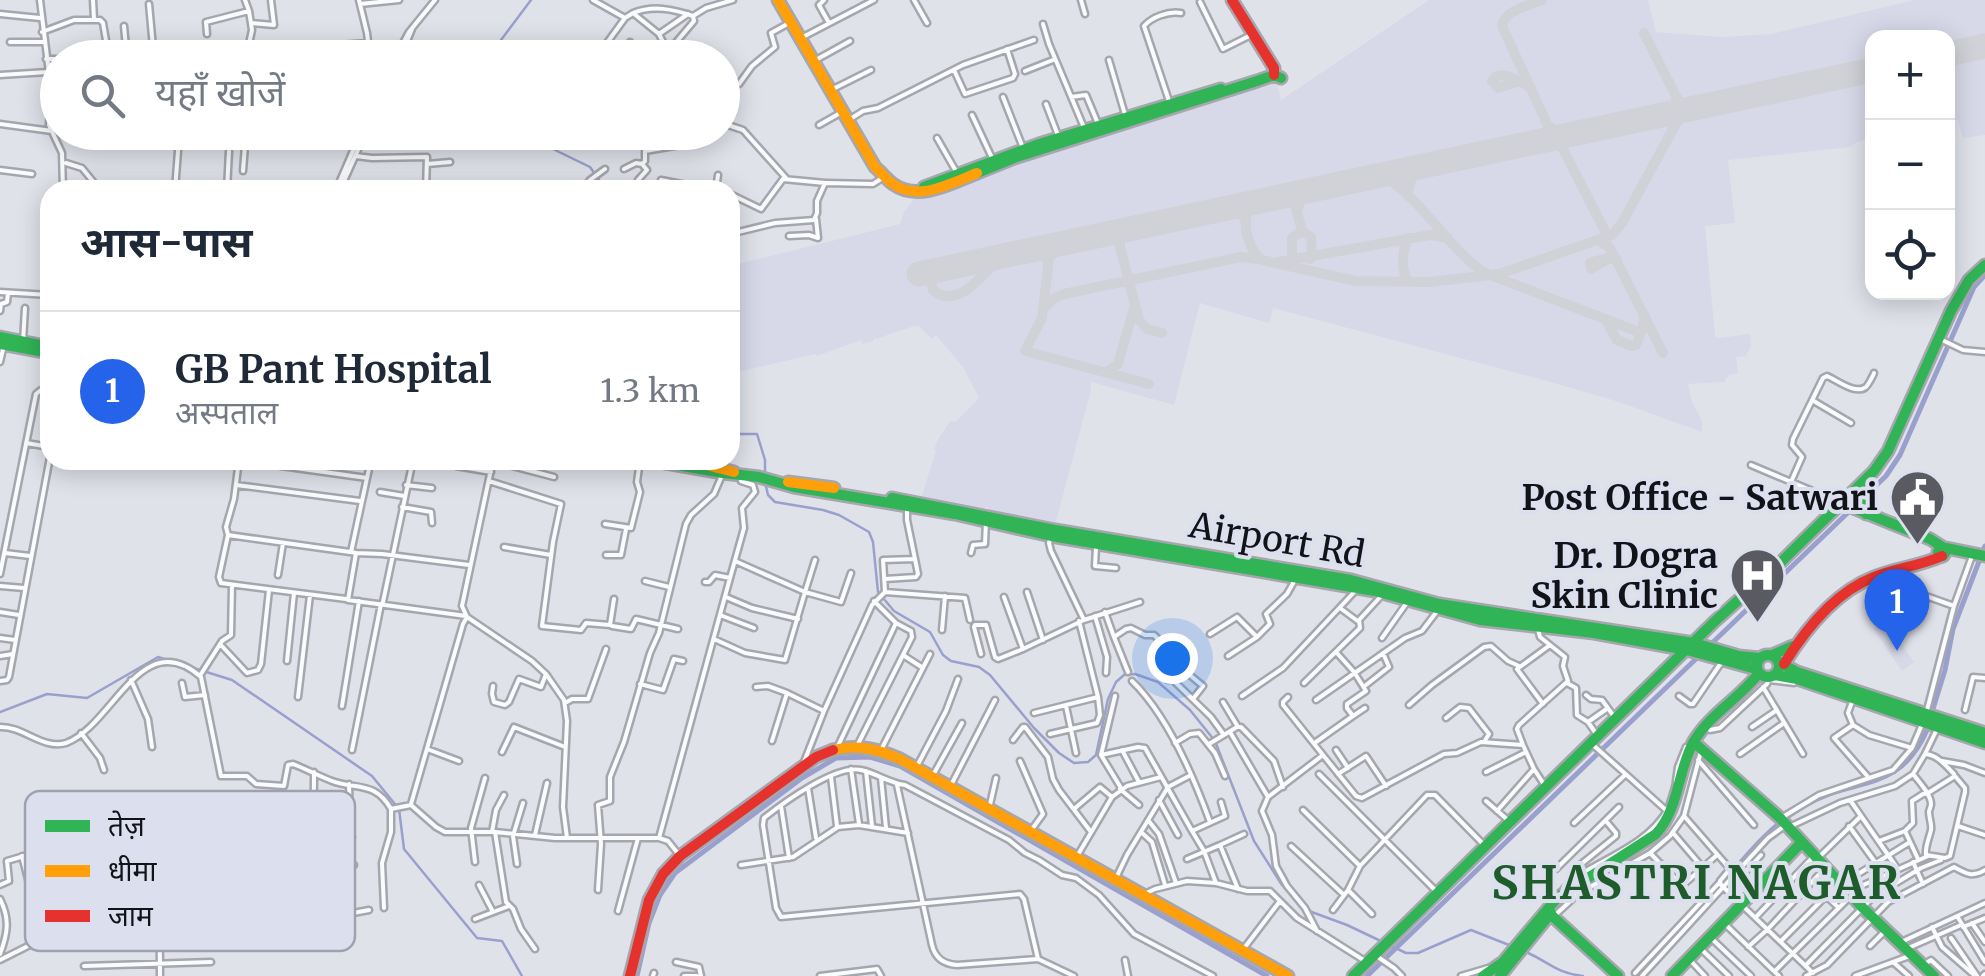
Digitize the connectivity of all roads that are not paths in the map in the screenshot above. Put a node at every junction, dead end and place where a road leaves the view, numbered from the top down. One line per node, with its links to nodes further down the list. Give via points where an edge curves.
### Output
1 (40, 0): 24 (street)
2 (92, 0): 26 (street)
3 (245, 0): 18 (street)
4 (272, 0): 28 (street, via 274,25)
5 (398, 0): 15 (street)
6 (435, 0): 44 (street)
7 (592, 0): 25 (street)
8 (733, 0): 23 (street)
9 (778, 0): 27 (main road)
10 (824, 0): 29 (street, via 819,4)
11 (872, 0): 29 (street)
12 (914, 0): 30 (street)
13 (1081, 0): 22 (street)
14 (1232, 0): 36 (main road)
15 (360, 2): 43 (street)
16 (1200, 2): 36 (street, via 1222,48)
17 (150, 4): 41 (street)
18 (249, 11): 28 (street); 34 (street, via 206,22)
19 (1181, 12): 67 (street, via 1144,26)
20 (633, 13): 23 (street, via 666,8); 25 (street); 35 (street)
21 (0, 14): 24 (street)
22 (1086, 14)
23 (691, 15): 35 (street); 47 (street, via 694,21)
24 (41, 18): 33 (street)
25 (625, 18): 45 (street)
26 (94, 19): 33 (street); 39 (street, via 103,23)
27 (791, 22): 37 (main road); 62 (street, via 770,34 776,47)
28 (252, 23): 42 (street)
29 (830, 23): 37 (street)
30 (927, 23)
31 (1043, 24): 53 (street)
32 (124, 26): 40 (street)
33 (42, 32): 38 (street)
34 (207, 34)
35 (659, 34): 46 (street)
36 (1253, 34): 61 (main road, via 1277,77)
37 (801, 38): 55 (main road)
38 (44, 40)
39 (104, 40)
40 (125, 40)
41 (153, 40)
42 (249, 40)
43 (367, 40)
44 (407, 40)
45 (609, 40)
46 (662, 40)
47 (678, 40)
48 (1034, 40): 52 (street)
49 (850, 41): 55 (street)
50 (10, 42): 51 (street)
51 (40, 42)
52 (1007, 49): 57 (street); 57 (street, via 1013,78 965,94)
53 (1055, 60): 58 (street); 65 (street)
54 (1109, 60): 70 (street)
55 (814, 61): 63 (main road)
56 (871, 70): 63 (street)
57 (954, 70): 69 (street)
58 (1024, 71)
59 (40, 72): 60 (street)
60 (0, 75)
61 (1257, 80): 67 (main road); 113 (main road)
62 (740, 84)
63 (831, 90): 69 (main road)
64 (1003, 96): 85 (street)
65 (1071, 97): 73 (street, via 1086,95); 76 (street)
66 (1046, 104): 78 (street)
67 (1170, 104): 70 (main road)
68 (972, 116): 88 (street)
69 (845, 117): 72 (street); 100 (main road)
70 (1126, 118): 73 (main road)
71 (0, 124): 74 (street)
72 (819, 125)
73 (1099, 126): 76 (main road)
74 (40, 129)
75 (740, 129): 101 (street)
76 (1085, 130): 78 (main road)
77 (937, 138): 99 (street)
78 (1060, 138): 85 (main road)
79 (61, 150): 89 (street)
80 (178, 150): 104 (street)
81 (245, 150): 96 (street)
82 (356, 150): 106 (street)
83 (358, 150): 87 (street)
84 (651, 150): 92 (street, via 644,151)
85 (1024, 150): 88 (main road)
86 (230, 152): 105 (street)
87 (356, 156): 91 (street, via 426,157); 107 (street)
88 (993, 160): 99 (main road)
89 (64, 162): 102 (street); 103 (street)
90 (450, 162): 91 (street)
91 (427, 164): 108 (street)
92 (642, 164): 94 (street); 110 (street, via 648,170)
93 (605, 169): 109 (street)
94 (624, 169)
95 (0, 170): 97 (street)
96 (243, 171)
97 (32, 174)
98 (718, 176): 111 (street)
99 (958, 176): 113 (main road)
100 (884, 177): 112 (street, via 873,184); 113 (main road)
101 (786, 178): 112 (street); 114 (street, via 760,210)
102 (63, 180)
103 (92, 180)
104 (177, 180)
105 (228, 180)
106 (342, 180)
107 (343, 180)
108 (426, 180)
109 (592, 180)
110 (638, 180)
111 (717, 180)
112 (825, 183): 115 (street)
113 (914, 192)
114 (740, 199)
115 (816, 218): 116 (street); 117 (street, via 819,238)
116 (740, 232)
117 (790, 236)
118 (1985, 265): 124 (main road, via 1969,280)
119 (0, 292): 120 (street)
120 (8, 293): 121 (street); 123 (street)
121 (40, 295)
122 (25, 308): 126 (street)
123 (0, 312)
124 (1941, 339): 129 (street); 158 (main road, via 1888,450)
125 (1, 342): 126 (main road); 128 (main road); 130 (street)
126 (23, 342): 127 (main road)
127 (40, 347)
128 (40, 348)
129 (1984, 351)
130 (0, 362)
131 (1874, 373): 133 (street, via 1862,389 1823,378)
132 (40, 390): 135 (street)
133 (1812, 400): 134 (street); 154 (street, via 1793,439 1802,456)
134 (1851, 423)
135 (26, 443): 136 (street); 176 (street)
136 (40, 445)
137 (1751, 464): 154 (street)
138 (47, 470): 180 (street)
139 (238, 470): 155 (street)
140 (310, 470): 151 (street)
141 (369, 470): 151 (street)
142 (410, 470): 156 (street)
143 (479, 470): 148 (street)
144 (529, 470): 150 (street)
145 (638, 470): 168 (street, via 640,492)
146 (714, 470): 149 (main road)
147 (729, 470): 149 (main road)
148 (490, 472): 152 (street)
149 (733, 473): 153 (main road); 185 (street, via 755,492 742,508); 199 (street, via 686,524)
150 (554, 477)
151 (367, 478): 161 (street)
152 (488, 482): 179 (street, via 560,504); 186 (street)
153 (782, 482): 163 (main road); 254 (main road, Airport Rd, via 1351,580 1439,604)
154 (1790, 482): 164 (street)
155 (236, 485): 161 (street); 169 (street)
156 (406, 485): 157 (street); 160 (street)
157 (432, 488)
158 (1858, 488): 164 (main road); 164 (main road)
159 (380, 492): 160 (street)
160 (404, 496): 162 (street)
161 (360, 501): 175 (street)
162 (402, 506): 166 (street, via 431,512); 181 (street)
163 (907, 506): 165 (main road); 183 (street)
164 (1855, 509): 174 (main road); 254 (main road, via 1744,594)
165 (986, 521): 170 (main road); 177 (street, via 985,544 972,545)
166 (432, 522)
167 (605, 524): 168 (street)
168 (626, 529): 178 (street, via 621,555)
169 (228, 535): 171 (street); 197 (street, via 219,580)
170 (1051, 536): 172 (main road); 232 (street, via 1051,551)
171 (284, 542): 175 (street); 191 (street)
172 (1096, 542): 187 (street, via 1095,566); 193 (main road)
173 (504, 547): 179 (street)
174 (1936, 551): 182 (main road); 188 (main road)
175 (354, 552): 181 (street); 214 (street)
176 (4, 553): 180 (street); 190 (street)
177 (971, 553)
178 (606, 554)
179 (552, 555): 236 (street, via 542,626)
180 (30, 556): 200 (street)
181 (392, 556): 186 (street); 219 (street)
182 (1979, 556): 220 (street)
183 (915, 559): 194 (street, via 884,560); 194 (street, via 914,578)
184 (815, 560): 203 (street)
185 (734, 561): 192 (street); 203 (street)
186 (469, 565): 228 (street, via 461,604)
187 (1116, 568)
188 (1904, 568): 209 (street, via 1906,586); 270 (main road, via 1853,587)
189 (851, 572): 203 (street, via 841,602)
190 (0, 574)
191 (278, 575)
192 (730, 578): 196 (street, via 714,575); 211 (street)
193 (1296, 578): 201 (main road); 243 (street, via 1266,614 1270,624)
194 (883, 579): 204 (street)
195 (645, 580): 199 (street)
196 (704, 582)
197 (232, 585): 202 (street); 249 (street, via 231,633)
198 (0, 586): 200 (street)
199 (670, 587): 235 (street)
200 (24, 588): 226 (street)
201 (1358, 588): 207 (main road); 221 (street)
202 (269, 590): 206 (street); 249 (street, via 258,670 247,673)
203 (805, 592): 230 (street)
204 (884, 592): 210 (street); 215 (street)
205 (1028, 592): 248 (street)
206 (294, 593): 208 (street); 264 (street)
207 (1383, 594): 218 (main road); 233 (street)
208 (310, 595): 214 (street); 295 (street)
209 (1923, 595): 220 (street); 225 (street)
210 (945, 596): 231 (street, via 966,598); 240 (street)
211 (724, 597): 227 (street); 230 (street)
212 (1004, 597): 253 (street)
213 (614, 599): 236 (street)
214 (348, 600): 216 (street)
215 (875, 600): 234 (street); 312 (street)
216 (359, 601): 219 (street); 306 (street)
217 (1140, 602): 224 (street)
218 (1408, 602): 222 (main road); 245 (street)
219 (382, 604): 228 (street); 347 (street)
220 (1954, 606): 316 (street)
221 (1340, 608): 233 (street); 293 (street, via 1283,668)
222 (1438, 610): 237 (main road); 256 (street, via 1422,631)
223 (0, 612): 226 (street)
224 (1105, 612): 229 (street); 242 (street)
225 (1908, 613)
226 (20, 615): 247 (street)
227 (720, 615): 238 (street); 246 (street)
228 (467, 616): 275 (street); 346 (street)
229 (1095, 616): 232 (street); 273 (street)
230 (798, 618): 246 (street, via 784,661)
231 (970, 620)
232 (1082, 620): 248 (street); 296 (street)
233 (1359, 622): 255 (street)
234 (896, 623): 260 (street, via 912,633); 344 (street)
235 (661, 624): 236 (street, via 636,619 631,629); 239 (street); 284 (street)
236 (610, 625)
237 (1538, 626): 250 (street); 254 (main road)
238 (754, 628)
239 (678, 629)
240 (942, 630)
241 (1210, 634): 243 (street, via 1238,616)
242 (1114, 637): 251 (street, via 1132,628); 271 (street)
243 (1257, 637): 262 (street)
244 (0, 638): 247 (street)
245 (1382, 638)
246 (714, 639): 451 (street)
247 (15, 640): 257 (street)
248 (1043, 640): 253 (street)
249 (220, 644): 274 (street)
250 (1550, 645): 267 (street); 282 (street, via 1566,658)
251 (1166, 647)
252 (606, 648): 302 (street, via 588,699)
253 (1023, 649): 259 (street, via 996,659 983,624 974,626)
254 (1701, 649): 263 (main road); 270 (main road, Airport Rd, via 1739,656); 317 (main road)
255 (1336, 652): 272 (street); 285 (street)
256 (1384, 653): 272 (street); 287 (street, via 1389,667)
257 (12, 654): 261 (street); 280 (street, via 8,678)
258 (930, 654): 268 (street)
259 (981, 654)
260 (902, 655): 268 (street); 342 (street)
261 (0, 656)
262 (1228, 656)
263 (1724, 660): 266 (main road); 294 (street, via 1693,704)
264 (287, 661)
265 (683, 661): 284 (street, via 674,659 663,690)
266 (1741, 665): 270 (main road); 418 (street, via 1748,678 1688,742)
267 (1519, 666): 304 (street); 305 (street, via 1484,647)
268 (924, 668): 348 (street)
269 (1185, 670): 300 (street, via 1203,686)
270 (1768, 671): 298 (main road); 310 (street); 316 (main road, via 1796,672); 354 (main road, via 1710,730); 503 (main road, via 1699,734 1665,824)
271 (1128, 672)
272 (1354, 672): 287 (street); 301 (street)
273 (1106, 673)
274 (201, 674): 277 (street, via 161,663); 290 (street)
275 (546, 674): 286 (street, via 540,688 518,679 505,705 494,702); 302 (street)
276 (1985, 678): 311 (street, via 1973,678)
277 (131, 680): 328 (street); 343 (street)
278 (958, 680): 364 (street)
279 (1168, 680): 300 (street)
280 (0, 681)
281 (1132, 681): 337 (street)
282 (1567, 683): 304 (street); 319 (street, via 1576,688 1577,715)
283 (182, 684): 290 (street, via 186,698)
284 (640, 684): 448 (street, via 610,777 610,802 598,805)
285 (1304, 684)
286 (494, 686)
287 (1364, 686): 314 (street, via 1366,692 1346,705)
288 (756, 687): 289 (street)
289 (788, 692): 312 (street); 333 (street)
290 (205, 695): 369 (street, via 221,776 282,786 289,764)
291 (1586, 695): 309 (street)
292 (1116, 696): 358 (street)
293 (1242, 696)
294 (1679, 696)
295 (298, 697)
296 (1098, 697): 307 (street); 326 (street, via 1097,723)
297 (1288, 697): 338 (street, via 1283,705)
298 (1854, 698): 316 (main road); 321 (street, via 1848,714)
299 (995, 700): 392 (street)
300 (1193, 700): 331 (street)
301 (1316, 700)
302 (565, 702): 341 (street)
303 (1223, 702): 324 (street)
304 (1542, 704): 340 (street, via 1517,728)
305 (1409, 705)
306 (342, 706)
307 (1066, 706): 313 (street); 326 (street)
308 (1365, 708): 314 (street)
309 (1608, 708): 317 (street); 319 (street)
310 (1777, 710): 320 (street); 322 (street)
311 (1965, 710)
312 (824, 711): 363 (street)
313 (1034, 712)
314 (1353, 716): 338 (street)
315 (1446, 718): 335 (street, via 1467,706 1488,733)
316 (1924, 718): 325 (main road); 330 (main road); 345 (street)
317 (1616, 720): 336 (main road)
318 (962, 722): 381 (street)
319 (1588, 722): 336 (street)
320 (1784, 723): 355 (street); 356 (street)
321 (1853, 725): 345 (street); 386 (street, via 1834,738)
322 (1752, 726)
323 (0, 727): 328 (street, via 56,744)
324 (1238, 727): 327 (street); 393 (street, via 1274,761)
325 (1938, 727): 339 (main road); 357 (street)
326 (1071, 729): 329 (street); 352 (street)
327 (1230, 732): 331 (street); 403 (street)
328 (82, 733): 368 (street)
329 (1050, 734)
330 (1985, 734)
331 (1224, 735): 334 (street)
332 (1012, 740): 415 (street, via 1026,727)
333 (772, 741)
334 (1212, 742): 337 (street, via 1195,732); 379 (street)
335 (1484, 742): 340 (street); 391 (street, via 1440,756)
336 (1595, 742): 376 (street); 394 (main road)
337 (1175, 743): 378 (street)
338 (1315, 743): 359 (street)
339 (1985, 743)
340 (1523, 745): 353 (street)
341 (566, 746): 351 (street, via 513,728); 449 (street)
342 (857, 746): 344 (main road); 348 (main road)
343 (152, 747)
344 (837, 748): 363 (main road)
345 (1912, 748): 386 (street, via 1893,770)
346 (426, 749): 360 (street); 409 (street)
347 (352, 750)
348 (880, 750): 364 (main road)
349 (1122, 750): 358 (street); 382 (street, via 1145,748); 387 (street)
350 (1336, 750): 365 (street)
351 (502, 752)
352 (1076, 752)
353 (1526, 752): 367 (street); 371 (street)
354 (1699, 752): 420 (street); 426 (main road); 428 (street); 521 (main road, via 1665,834)
355 (1740, 754)
356 (1802, 754)
357 (1926, 754): 362 (street); 375 (street)
358 (1101, 755): 397 (street)
359 (1322, 755): 374 (street); 393 (street)
360 (459, 761)
361 (1020, 761): 438 (street, via 1043,814)
362 (1942, 761): 372 (street); 380 (street)
363 (803, 767): 467 (main road)
364 (916, 768): 381 (main road)
365 (1348, 768): 374 (street); 391 (street, via 1367,756)
366 (851, 769): 370 (street); 377 (street); 427 (street)
367 (1534, 769): 394 (street); 417 (street)
368 (104, 770)
369 (314, 772): 389 (street); 398 (street)
370 (866, 772): 384 (street); 432 (street)
371 (1486, 772)
372 (1985, 772)
373 (1319, 774): 453 (street)
374 (1338, 774): 391 (street, via 1358,797)
375 (1913, 774): 400 (street); 405 (street)
376 (1625, 775): 418 (street); 425 (street)
377 (830, 776): 395 (street); 431 (street)
378 (1190, 776): 396 (street); 423 (street)
379 (1225, 776)
380 (1955, 776): 400 (street); 430 (street, via 1966,790)
381 (932, 777): 392 (main road)
382 (1162, 777): 387 (street); 396 (street)
383 (484, 778): 436 (street)
384 (881, 778): 390 (street); 433 (street)
385 (996, 778): 414 (street)
386 (1869, 778): 426 (street, via 1820,795)
387 (1138, 782): 397 (street)
388 (547, 783): 445 (street)
389 (349, 784): 399 (street); 413 (street, via 378,793)
390 (897, 784): 442 (street); 576 (street, via 1076,878 1134,934)
391 (1386, 786)
392 (950, 787): 414 (main road)
393 (1283, 787): 403 (street)
394 (1546, 787): 424 (main road)
395 (808, 788): 411 (street); 452 (street)
396 (1168, 788): 404 (street); 435 (street)
397 (1121, 789): 402 (street); 410 (street)
398 (313, 791)
399 (349, 791)
400 (1926, 794): 434 (street, via 1910,802 1913,823); 469 (street, via 1932,802)
401 (504, 795): 437 (street)
402 (1112, 796): 415 (street, via 1099,787); 439 (street)
403 (1268, 798): 532 (street, via 1262,811 1276,866)
404 (1159, 800): 421 (street); 447 (street)
405 (1850, 800): 419 (street); 426 (street)
406 (1486, 801): 417 (street)
407 (522, 802): 443 (street)
408 (1222, 802): 423 (street, via 1225,816)
409 (410, 805): 413 (street); 436 (street, via 440,830)
410 (1139, 805)
411 (781, 806): 470 (street); 477 (street, via 763,820)
412 (1619, 807): 422 (street)
413 (392, 809): 513 (street, via 382,866)
414 (989, 809): 438 (main road)
415 (1073, 810): 439 (street)
416 (1303, 810): 482 (street)
417 (1496, 810): 424 (street)
418 (1667, 811): 488 (street, via 1648,834)
419 (1862, 815): 429 (street); 455 (street)
420 (1684, 816): 441 (street); 465 (street)
421 (1148, 820): 440 (street); 491 (street)
422 (1606, 821): 464 (street); 481 (street, via 1616,836)
423 (1210, 822): 435 (street)
424 (1510, 822): 459 (main road)
425 (1574, 823)
426 (1784, 823): 454 (main road); 498 (street)
427 (859, 825): 431 (street); 432 (street)
428 (1754, 825)
429 (1849, 826): 475 (street); 478 (street)
430 (1958, 826): 446 (street); 473 (street)
431 (838, 827): 452 (street)
432 (872, 827): 433 (street)
433 (886, 829): 442 (street)
434 (1905, 830): 455 (street); 456 (street)
435 (1192, 831): 460 (street)
436 (471, 832): 437 (street); 476 (street)
437 (494, 832): 443 (street); 511 (street)
438 (1030, 832): 471 (main road)
439 (1091, 832): 471 (street)
440 (1141, 832): 490 (street); 497 (street, via 1152,842)
441 (1672, 832): 461 (street); 484 (street)
442 (908, 833): 509 (street)
443 (513, 834): 445 (street); 479 (street)
444 (1244, 834): 457 (street)
445 (535, 835): 449 (street)
446 (1985, 835)
447 (1178, 836)
448 (600, 837): 449 (street); 450 (street); 499 (street)
449 (567, 838)
450 (638, 838): 451 (street); 518 (street)
451 (659, 838): 467 (street)
452 (816, 840): 470 (street)
453 (1385, 841): 459 (street, via 1432,794); 482 (street); 502 (street)
454 (1802, 842): 475 (main road); 510 (main road)
455 (1879, 842): 462 (street)
456 (1910, 842): 462 (street); 474 (street)
457 (1220, 845): 460 (street); 500 (street)
458 (1291, 846): 501 (street)
459 (1486, 846): 502 (main road)
460 (1204, 852): 472 (street); 492 (street)
461 (1650, 852): 484 (street, via 1682,886); 521 (street)
462 (1888, 854): 478 (street); 485 (street)
463 (25, 855): 466 (street)
464 (1572, 855): 481 (street); 486 (street)
465 (1718, 855): 484 (street); 498 (street, via 1730,870)
466 (22, 856): 483 (street); 495 (street, via 6,861 9,880)
467 (680, 856): 569 (main road, via 648,900)
468 (1761, 856): 498 (street)
469 (1929, 856): 473 (street); 474 (street)
470 (789, 858): 477 (street)
471 (1076, 858): 490 (main road)
472 (1187, 858)
473 (1946, 858): 489 (street)
474 (1916, 860): 485 (street); 489 (street)
475 (1818, 861): 493 (main road); 523 (street); 530 (street)
476 (476, 862)
477 (768, 862): 480 (street); 509 (street, via 781,916)
478 (1876, 862): 493 (street)
479 (517, 864)
480 (740, 865)
481 (1580, 865): 488 (street)
482 (1360, 866): 501 (street)
483 (25, 868)
484 (1704, 868)
485 (1897, 868): 504 (street)
486 (1556, 869)
487 (1985, 870): 494 (street, via 1967,874 1954,868)
488 (1585, 871): 503 (street)
489 (1917, 871): 494 (street); 514 (street)
490 (1116, 880): 505 (main road)
491 (1176, 883): 492 (street); 497 (street)
492 (1216, 884): 500 (street)
493 (1842, 884): 504 (main road)
494 (1923, 884): 525 (street)
495 (0, 885)
496 (479, 885): 516 (street)
497 (1165, 886): 505 (street)
498 (1723, 887): 510 (street); 562 (street); 582 (street)
499 (598, 890)
500 (1238, 890): 507 (street, via 1270,891)
501 (1346, 892): 517 (street); 520 (street)
502 (1438, 893): 547 (main road)
503 (1562, 894): 521 (main road)
504 (1851, 894): 512 (street); 514 (main road)
505 (1142, 895): 545 (main road)
506 (0, 898): 548 (street, via 8,921)
507 (1280, 901): 532 (street); 545 (street)
508 (1985, 902): 522 (street)
509 (922, 904): 549 (street, via 932,949 944,962); 549 (street, via 1020,894)
510 (1742, 904): 523 (street); 527 (main road)
511 (509, 906): 516 (street); 543 (street)
512 (1838, 906): 537 (street, via 1826,896); 546 (street)
513 (384, 908)
514 (1863, 908): 525 (main road); 558 (street)
515 (369, 910): 519 (street)
516 (492, 910): 524 (street)
517 (1333, 910)
518 (618, 911)
519 (355, 913)
520 (1372, 914)
521 (1547, 915): 559 (main road); 561 (main road)
522 (1957, 916): 529 (street); 533 (street)
523 (1756, 917): 530 (street)
524 (475, 918)
525 (1873, 918): 531 (main road); 563 (street)
526 (1985, 918): 528 (street)
527 (1724, 923): 534 (main road); 540 (street)
528 (1972, 923): 529 (street); 536 (street)
529 (1962, 926): 533 (street); 555 (street)
530 (1768, 929): 537 (street); 540 (street)
531 (1886, 930): 539 (street); 542 (main road)
532 (1317, 931): 547 (street)
533 (1934, 931): 542 (street); 567 (street, via 1942,947)
534 (1710, 937): 541 (main road); 585 (street)
535 (1951, 938): 567 (street)
536 (1984, 940)
537 (1781, 941): 546 (street)
538 (25, 946): 548 (street)
539 (1870, 946)
540 (1748, 947): 565 (street)
541 (1700, 948): 550 (main road); 584 (street)
542 (1904, 948): 554 (street); 566 (main road)
543 (535, 949)
544 (159, 951): 556 (street)
545 (1242, 951): 577 (main road)
546 (1793, 953): 558 (street); 565 (street)
547 (1374, 956): 578 (main road); 579 (street)
548 (0, 957)
549 (1038, 959): 574 (street)
550 (1688, 959): 564 (main road); 583 (street)
551 (1125, 960): 575 (street)
552 (211, 962): 556 (street)
553 (676, 962): 571 (street, via 699,966)
554 (1893, 962): 560 (street); 589 (street)
555 (1985, 963): 567 (street)
556 (160, 964): 557 (street); 568 (street)
557 (84, 966)
558 (1806, 966): 563 (street)
559 (1507, 968): 580 (street); 581 (main road)
560 (1876, 968): 587 (street); 588 (street)
561 (1612, 973)
562 (1636, 973)
563 (1814, 973): 586 (street)
564 (1677, 974)
565 (1777, 974)
566 (1938, 974): 590 (street)
567 (1977, 975)
568 (160, 976)
569 (630, 976)
570 (684, 976): 571 (street)
571 (699, 976)
572 (820, 976): 573 (street, via 877,969)
573 (881, 976)
574 (1074, 976)
575 (1128, 976)
576 (1213, 976)
577 (1288, 976)
578 (1353, 976)
579 (1402, 976)
580 (1460, 976)
581 (1483, 976)
582 (1642, 976)
583 (1705, 976)
584 (1730, 976)
585 (1751, 976)
586 (1806, 976)
587 (1856, 976)
588 (1884, 976)
589 (1909, 976)
590 (1948, 976)

